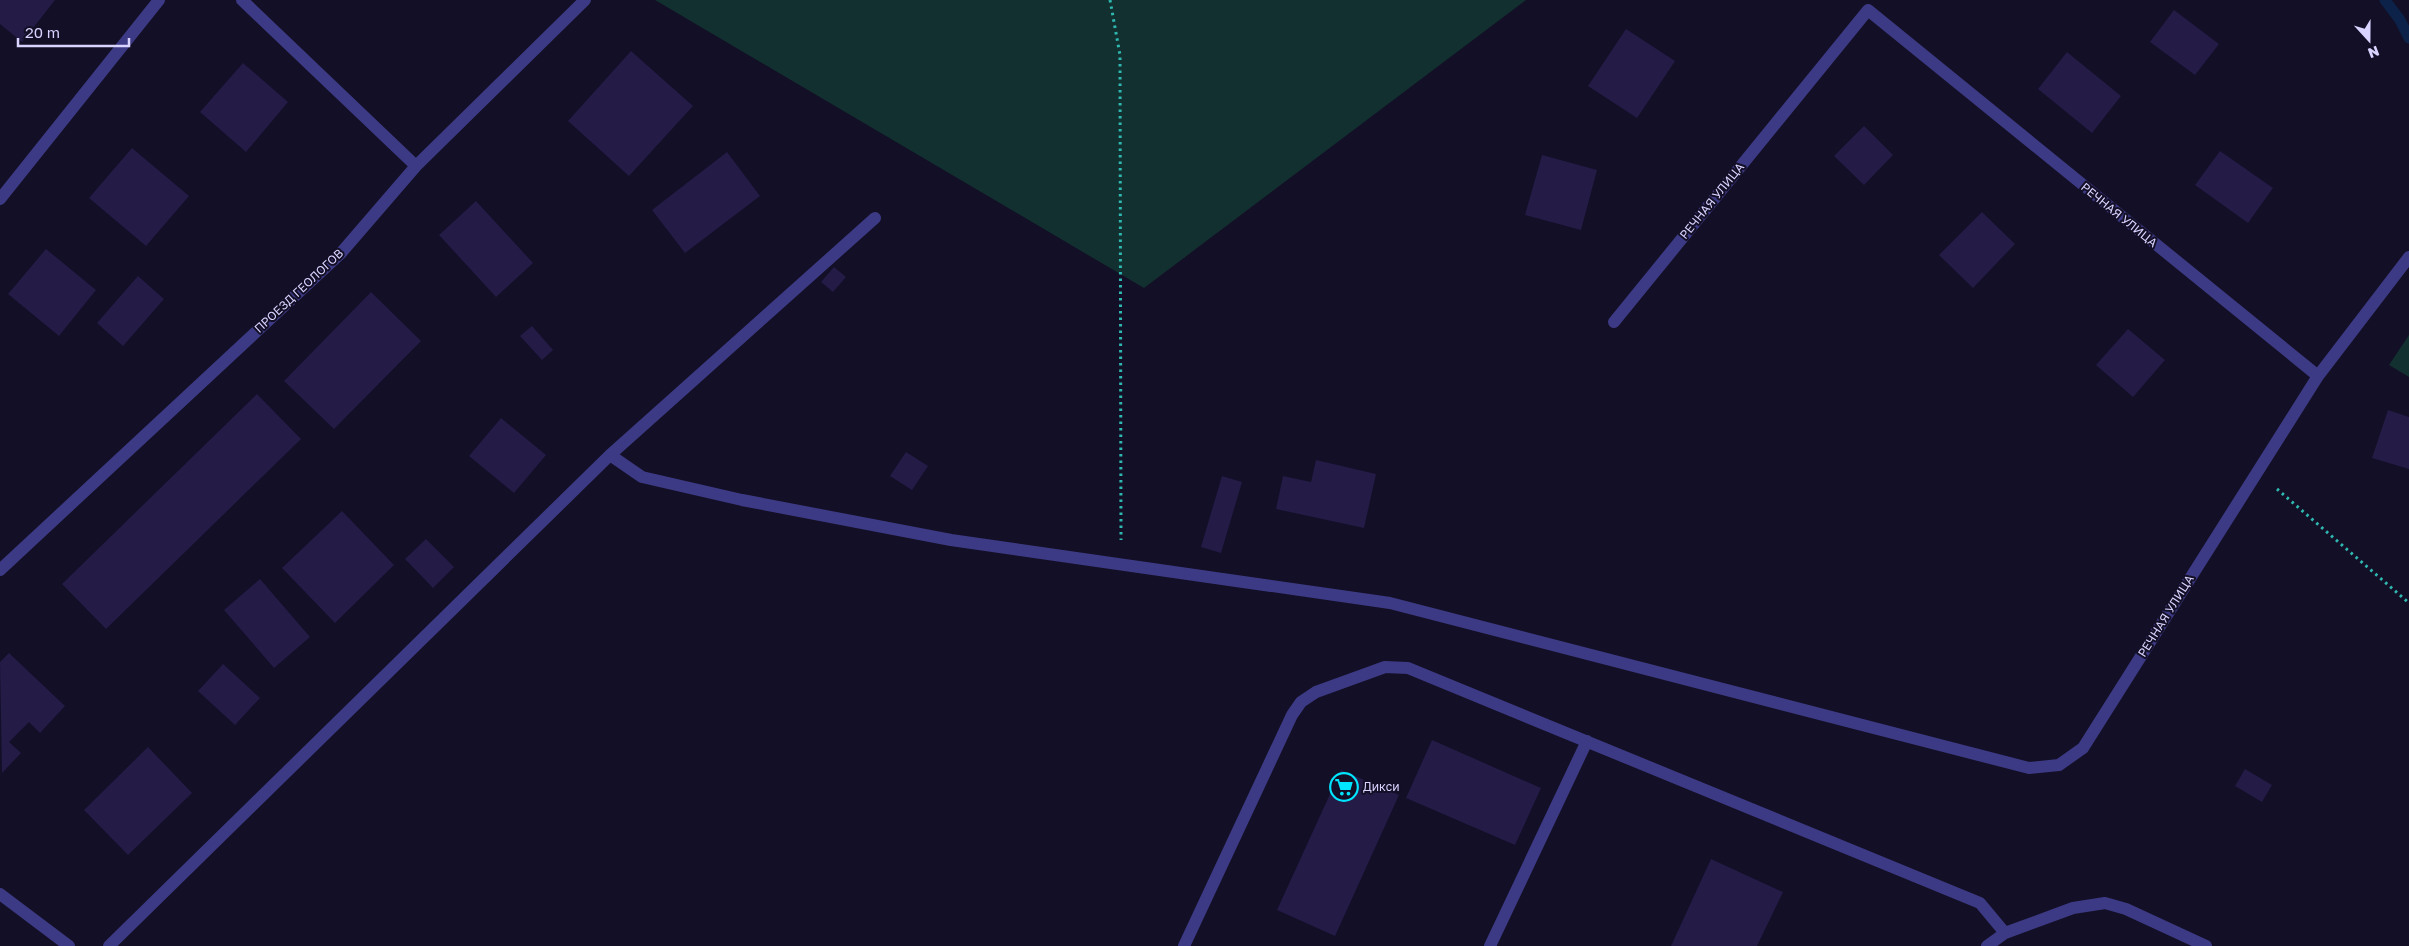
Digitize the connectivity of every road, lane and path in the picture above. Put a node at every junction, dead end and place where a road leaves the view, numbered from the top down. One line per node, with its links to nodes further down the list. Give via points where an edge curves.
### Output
1 (159, 0): 6 (street)
2 (242, 0): 5 (street)
3 (586, 0): 5 (street, ПРОЕЗД ГЕОЛОГОВ)
4 (1110, 0): 13 (path, via 1120,54)
5 (416, 166): 14 (street, ПРОЕЗД ГЕОЛОГОВ, via 341,253)
6 (0, 199)
7 (876, 218): 11 (street)
8 (2409, 257): 10 (street)
9 (1614, 322): 10 (street, РЕЧНАЯ УЛИЦА, via 1868,10)
10 (2318, 376): 12 (street, РЕЧНАЯ УЛИЦА)
11 (610, 455): 13 (street, via 642,477 742,500 951,540); 20 (street)
12 (2258, 472): 13 (street, РЕЧНАЯ УЛИЦА, via 2083,748 2059,765 2029,768 1390,603); 15 (path)
13 (1121, 563)
14 (0, 570)
15 (2409, 604)
16 (1587, 741): 18 (street, via 1980,903); 21 (street, via 1398,666 1385,667 1316,692 1301,702 1292,715); 22 (street)
17 (0, 894): 19 (street)
18 (2006, 933): 23 (street); 24 (street, via 2073,908 2104,903 2126,909)
19 (69, 946)
20 (109, 946)
21 (1184, 946)
22 (1490, 946)
23 (1987, 946)
24 (2206, 946)

